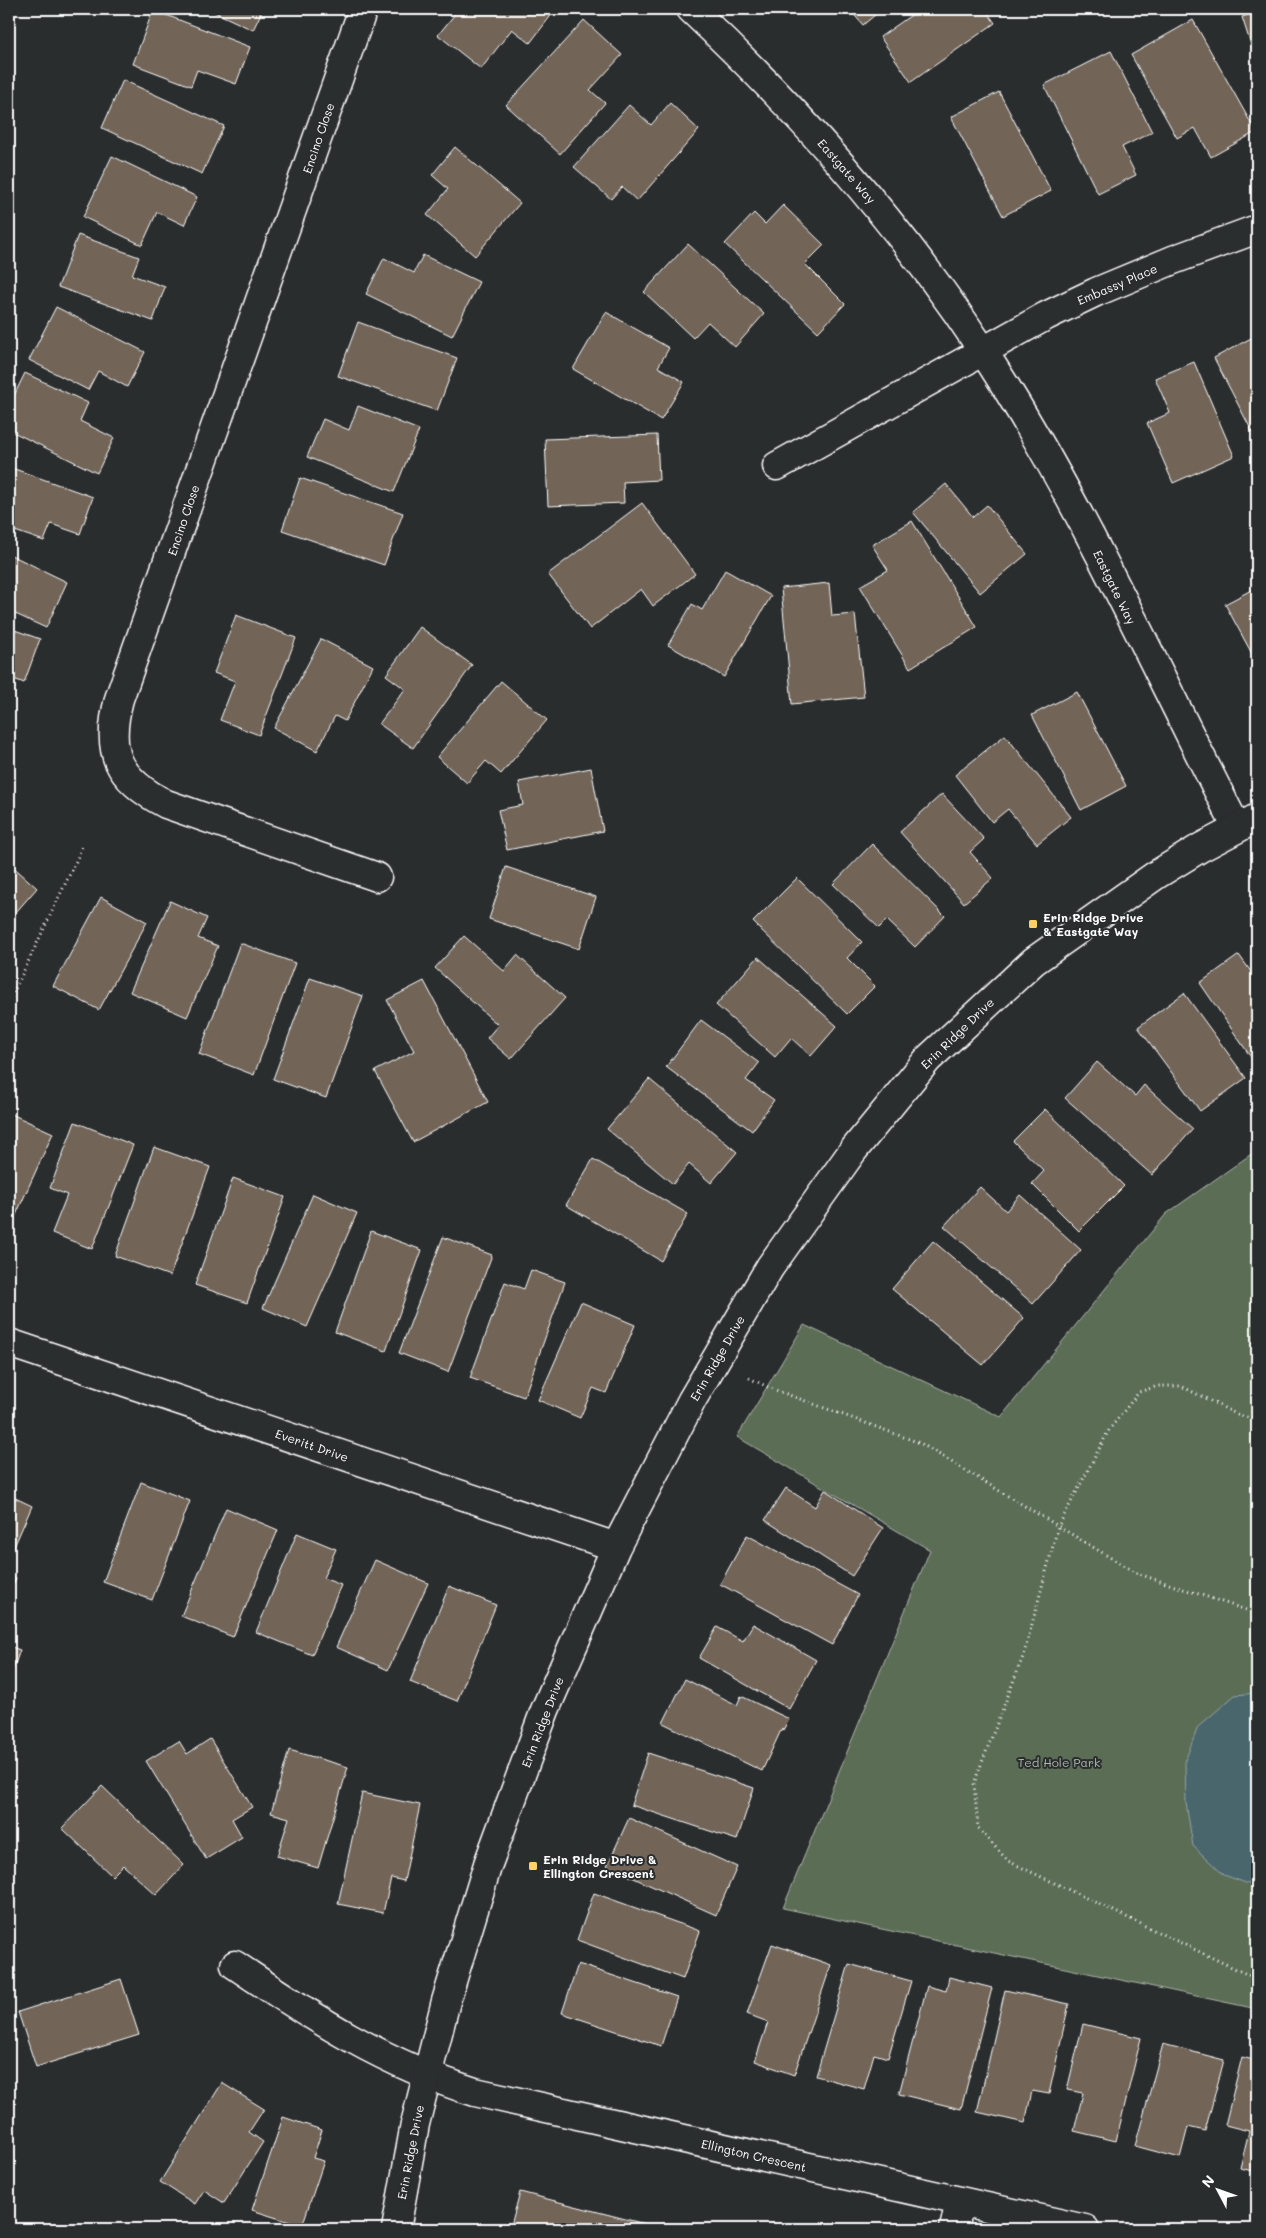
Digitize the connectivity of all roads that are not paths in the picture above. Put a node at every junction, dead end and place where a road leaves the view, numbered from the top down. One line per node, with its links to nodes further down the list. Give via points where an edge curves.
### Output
1 (363, 9): 7 (street, Encino Close, via 120,699 112,733 121,768 148,795)
2 (692, 9): 4 (street, Eastgate Way, via 770,85 835,156 904,238)
3 (1257, 229): 4 (street, Embassy Place, via 1096,292)
4 (984, 351): 5 (street); 6 (street, Eastgate Way, via 1052,465)
5 (777, 466)
6 (1247, 823): 9 (street, Erin Ridge Drive, via 1156,875 1034,961 928,1059 852,1152 770,1267 692,1400)
7 (376, 877)
8 (9, 1343): 9 (street, Everitt Drive)
9 (616, 1547): 11 (street, Erin Ridge Drive, via 545,1710 498,1837 448,1992)
10 (235, 1965): 11 (street, via 325,2025)
11 (426, 2074): 12 (street, Ellington Crescent, via 475,2092); 13 (street, Erin Ridge Drive)
12 (960, 2201): 14 (street); 15 (street, Ellington Crescent)
13 (396, 2229)
14 (954, 2229)
15 (1085, 2229)

